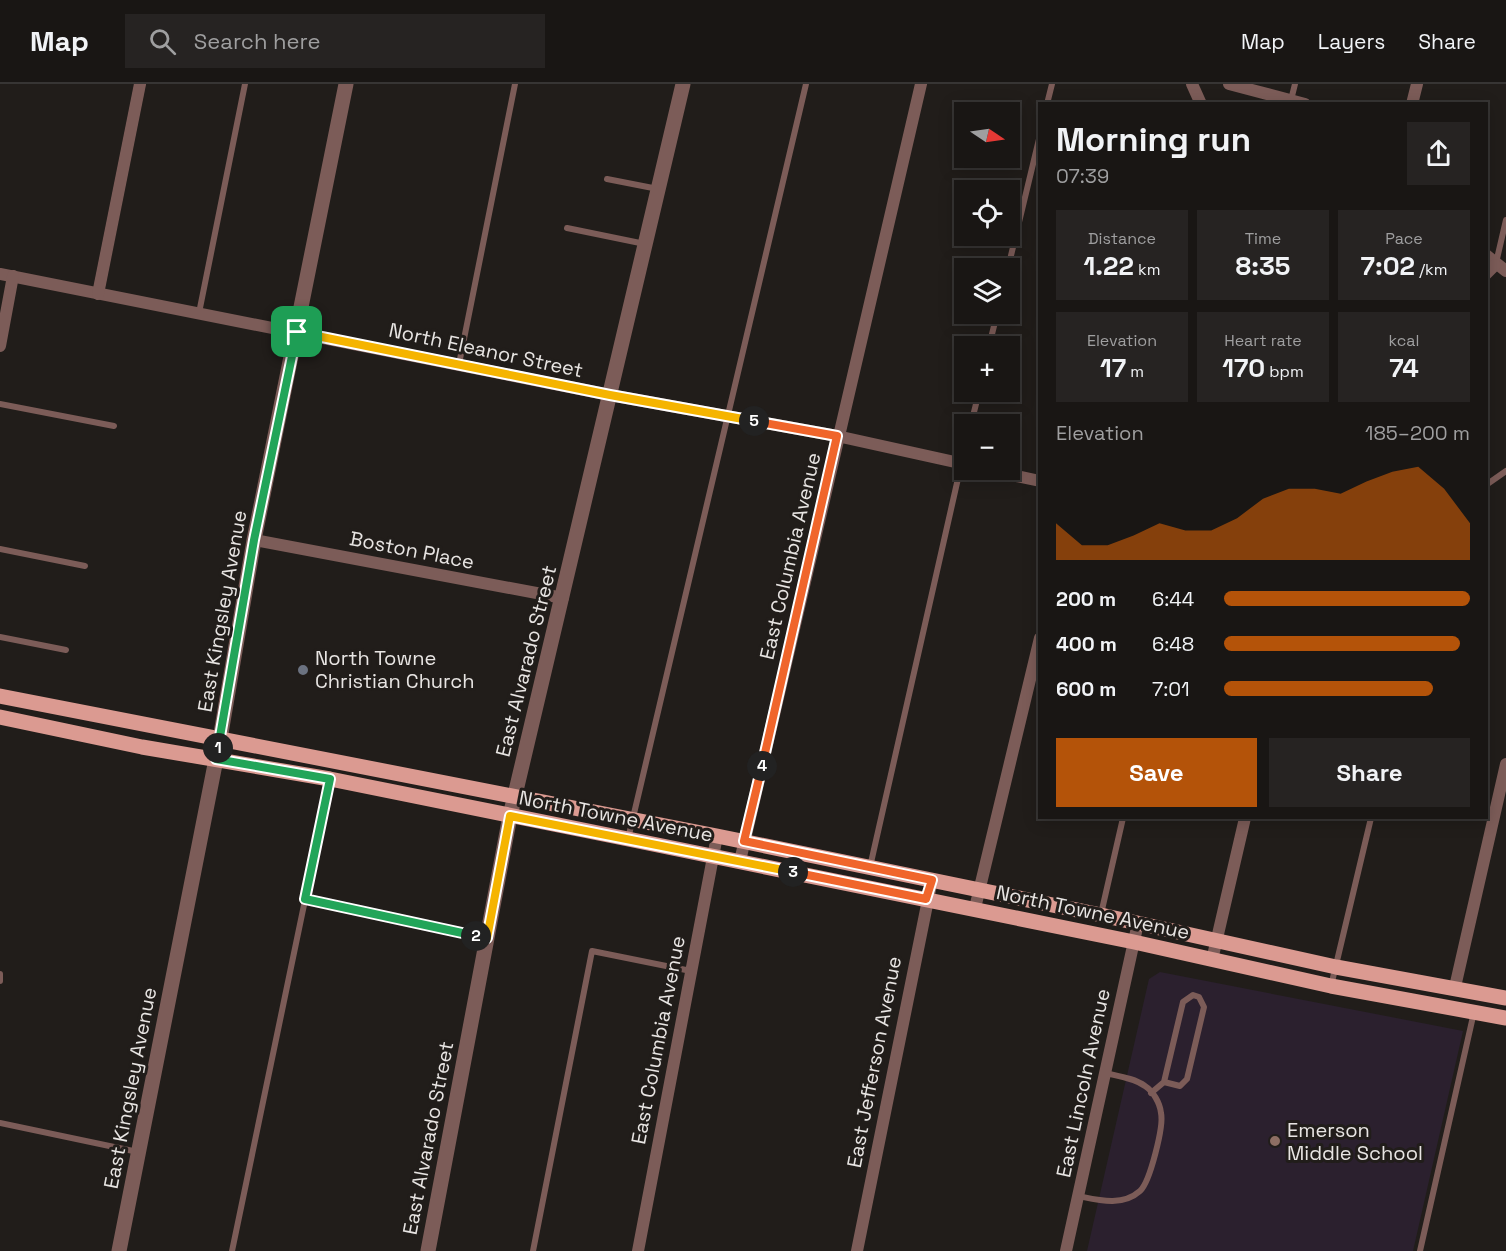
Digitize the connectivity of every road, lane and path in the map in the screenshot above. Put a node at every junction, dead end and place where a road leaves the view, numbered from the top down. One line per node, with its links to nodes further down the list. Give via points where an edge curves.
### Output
1 (140, 84): 28 (street)
2 (245, 84): 29 (lane)
3 (346, 84): 30 (street, East Kingsley Avenue)
4 (515, 84): 32 (lane)
5 (683, 84): 20 (street, East Alvarado Street)
6 (806, 84): 35 (lane)
7 (921, 84): 37 (street, East Columbia Avenue)
8 (1052, 84): 14 (lane)
9 (1192, 84): 15 (street)
10 (1229, 84): 13 (street)
11 (1295, 84): 13 (lane)
12 (1417, 84): 17 (street)
13 (1292, 100): 16 (street)
14 (1048, 102)
15 (1200, 102)
16 (1298, 102)
17 (1412, 102)
18 (1038, 143): 24 (lane)
19 (607, 179): 20 (lane)
20 (658, 190): 23 (street, East Alvarado Street)
21 (1506, 220): 25 (lane)
22 (567, 228): 23 (lane)
23 (646, 244): 33 (street, East Alvarado Street)
24 (1010, 258)
25 (1496, 270)
26 (0, 274): 27 (street, North Eleanor Street)
27 (14, 276): 28 (street, North Eleanor Street); 31 (street)
28 (98, 294): 29 (street, North Eleanor Street)
29 (199, 313): 30 (street, North Eleanor Street)
30 (297, 332): 32 (street, North Eleanor Street); 44 (street, East Kingsley Avenue)
31 (0, 346)
32 (459, 364): 33 (street, North Eleanor Street)
33 (610, 395): 35 (street, North Eleanor Street); 47 (street, East Alvarado Street)
34 (0, 404): 36 (lane)
35 (727, 416): 37 (street, North Eleanor Street); 62 (lane)
36 (114, 426)
37 (837, 436): 38 (street, North Eleanor Street); 65 (street, East Columbia Avenue)
38 (954, 458)
39 (1506, 471): 43 (lane)
40 (1020, 477): 42 (street)
41 (959, 480): 68 (lane)
42 (1038, 481)
43 (1488, 484)
44 (254, 540): 47 (street, Boston Place); 53 (street, East Kingsley Avenue)
45 (0, 549): 46 (lane)
46 (85, 566)
47 (563, 598): 57 (street, East Alvarado Street)
48 (0, 637): 50 (lane)
49 (1038, 647): 70 (street)
50 (66, 650)
51 (0, 696): 53 (main road, North Towne Avenue)
52 (0, 717): 54 (main road, North Towne Avenue)
53 (220, 739): 54 (street, East Kingsley Avenue); 57 (main road, North Towne Avenue)
54 (216, 759): 56 (main road, North Towne Avenue); 93 (street, East Kingsley Avenue)
55 (1506, 764): 85 (street)
56 (330, 779): 58 (main road, North Towne Avenue); 71 (lane)
57 (514, 798): 58 (street, East Alvarado Street); 62 (main road, North Towne Avenue)
58 (510, 816): 64 (main road, North Towne Avenue); 76 (street, East Alvarado Street)
59 (1123, 819): 74 (lane)
60 (1245, 819): 77 (street)
61 (1371, 819): 80 (lane)
62 (632, 820): 63 (main road, North Towne Avenue); 64 (lane)
63 (717, 836): 65 (main road, North Towne Avenue); 66 (street, East Columbia Avenue)
64 (628, 839): 66 (main road, North Towne Avenue)
65 (744, 841): 67 (street, East Columbia Avenue); 68 (main road, North Towne Avenue)
66 (713, 856): 67 (main road, North Towne Avenue); 81 (street, East Columbia Avenue)
67 (740, 861): 72 (main road, North Towne Avenue)
68 (870, 867): 69 (main road, North Towne Avenue)
69 (932, 880): 70 (main road, North Towne Avenue); 72 (street, East Jefferson Avenue)
70 (981, 891): 73 (street); 74 (main road, North Towne Avenue)
71 (305, 899): 76 (lane); 96 (lane)
72 (926, 899): 73 (main road, North Towne Avenue); 100 (street, East Jefferson Avenue)
73 (975, 908): 78 (main road, North Towne Avenue)
74 (1101, 915): 75 (main road, North Towne Avenue)
75 (1138, 923): 77 (main road, North Towne Avenue); 78 (street, East Lincoln Avenue)
76 (487, 938): 97 (street, East Alvarado Street)
77 (1216, 941): 79 (street); 80 (main road, North Towne Avenue)
78 (1134, 942): 79 (main road, North Towne Avenue); 89 (street, East Lincoln Avenue)
79 (1212, 960): 84 (main road, North Towne Avenue)
80 (1336, 967): 84 (lane); 85 (main road, North Towne Avenue)
81 (691, 971): 98 (lane, via 592,951); 99 (street, East Columbia Avenue)
82 (0, 974): 83 (lane)
83 (0, 981)
84 (1331, 986): 87 (main road, North Towne Avenue)
85 (1455, 987): 86 (main road, North Towne Avenue)
86 (1506, 998)
87 (1474, 1012): 88 (main road, North Towne Avenue); 102 (lane)
88 (1506, 1018)
89 (1105, 1073): 91 (lane, via 1145,1086); 94 (street, East Lincoln Avenue)
90 (1164, 1082): 90 (lane, via 1183,1002 1193,995 1199,997 1204,1007 1187,1079 1180,1086); 91 (lane)
91 (1151, 1093): 94 (lane, via 1162,1114 1150,1172 1141,1191 1127,1199 1109,1202)
92 (0, 1123): 93 (lane)
93 (139, 1153): 95 (street, East Kingsley Avenue)
94 (1078, 1196): 101 (street, East Lincoln Avenue)
95 (119, 1251)
96 (232, 1251)
97 (428, 1251)
98 (533, 1251)
99 (638, 1251)
100 (857, 1251)
101 (1066, 1251)
102 (1420, 1251)

